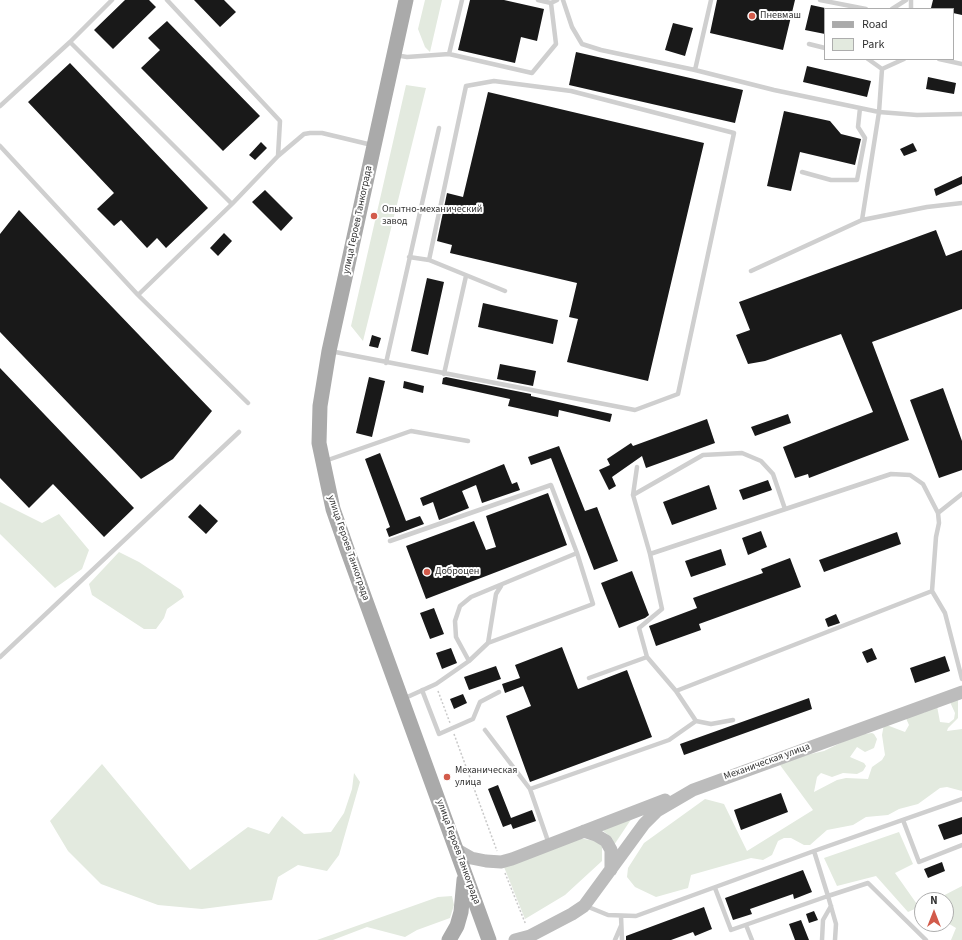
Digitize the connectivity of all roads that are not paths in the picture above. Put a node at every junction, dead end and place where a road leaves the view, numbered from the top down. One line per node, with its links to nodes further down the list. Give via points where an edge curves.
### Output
1 (112, 0): 14 (lane)
2 (167, 0): 32 (lane, via 280,121)
3 (406, 0): 17 (main road, улица Героев Танкограда)
4 (462, 0): 18 (lane)
5 (538, 0): 11 (lane)
6 (557, 0): 11 (lane)
7 (563, 0): 24 (lane, via 572,27 582,44)
8 (711, 0): 24 (lane)
9 (820, 0): 12 (lane)
10 (906, 0): 13 (lane)
11 (551, 3): 18 (lane, via 556,44 532,73)
12 (861, 8)
13 (894, 8)
14 (70, 42): 25 (lane); 35 (lane)
15 (809, 44): 16 (lane)
16 (824, 48)
17 (394, 54): 18 (lane, via 407,57); 31 (main road, улица Героев Танкограда)
18 (450, 54)
19 (869, 60): 23 (lane)
20 (902, 60): 23 (lane)
21 (944, 60): 22 (lane)
22 (962, 64)
23 (882, 69): 27 (lane)
24 (695, 70): 26 (lane)
25 (0, 106)
26 (860, 108): 27 (lane); 33 (lane, via 858,126 865,138 857,180 831,180)
27 (879, 112): 28 (lane, via 917,115); 36 (lane)
28 (962, 114)
29 (439, 128): 37 (lane)
30 (0, 146): 42 (lane)
31 (374, 146): 32 (lane, via 322,133 310,133 304,134); 43 (main road, улица Героев Танкограда)
32 (278, 156): 35 (lane)
33 (802, 172)
34 (962, 203): 36 (lane)
35 (232, 204): 42 (lane)
36 (862, 220): 39 (lane)
37 (409, 257): 38 (lane); 44 (lane)
38 (429, 260): 40 (lane); 45 (lane, via 466,86 494,81 571,91 734,133 678,394 635,410)
39 (751, 271)
40 (466, 276): 41 (lane); 45 (lane)
41 (505, 291)
42 (138, 295): 46 (lane)
43 (329, 351): 44 (lane); 49 (main road, улица Героев Танкограда, via 320,406 319,443)
44 (386, 363): 45 (lane)
45 (444, 374)
46 (248, 403)
47 (239, 432): 61 (lane)
48 (468, 441): 49 (lane, via 411,431)
49 (322, 462): 70 (main road, улица Героев Танкограда, via 333,508)
50 (636, 467): 52 (lane)
51 (962, 494): 54 (lane)
52 (634, 495): 53 (lane, via 703,455 742,453 761,461 773,474); 57 (lane)
53 (785, 509): 54 (lane, via 891,474 910,475 923,484); 57 (lane)
54 (938, 513): 59 (lane)
55 (390, 541): 56 (lane, via 551,485)
56 (577, 553): 58 (lane); 60 (lane, via 593,604)
57 (650, 554): 62 (lane, via 662,609 639,628)
58 (501, 586): 60 (lane, via 496,594); 63 (lane, via 471,597 460,606 455,621 456,638)
59 (932, 591): 65 (lane, via 945,613); 67 (lane)
60 (488, 643): 63 (lane)
61 (0, 657)
62 (647, 657): 64 (lane); 67 (lane)
63 (469, 662): 66 (lane, via 436,684)
64 (589, 678)
65 (962, 679)
66 (422, 690): 68 (lane, via 439,734 473,719 480,702); 70 (lane)
67 (676, 691): 72 (lane)
68 (499, 692)
69 (962, 692): 75 (street, Механическая улица)
70 (402, 699): 81 (main road, улица Героев Танкограда)
71 (733, 720): 72 (lane, via 711,724)
72 (696, 721): 74 (lane, via 669,740)
73 (484, 730): 74 (lane)
74 (530, 789): 79 (lane)
75 (693, 790): 78 (street); 83 (street, Механическая улица, via 652,816)
76 (962, 799): 77 (lane)
77 (903, 820): 80 (lane, via 919,862); 82 (lane)
78 (584, 831): 79 (street); 83 (street, via 606,842 611,850)
79 (550, 845): 81 (street, via 501,862 471,858)
80 (962, 846)
81 (457, 850): 84 (main road, улица Героев Танкограда)
82 (814, 851): 85 (lane); 86 (lane)
83 (611, 870): 87 (street, Механическая улица)
84 (464, 871): 93 (main road, via 461,912); 94 (main road, улица Героев Танкограда)
85 (715, 888): 89 (lane, via 636,916); 91 (lane, via 731,930)
86 (828, 896): 88 (lane); 91 (lane); 101 (lane, via 868,883)
87 (584, 906): 89 (lane, via 608,915); 92 (street, Механическая улица)
88 (831, 906): 99 (lane, via 823,920); 100 (lane, via 836,924)
89 (621, 916): 90 (lane)
90 (621, 924): 96 (lane); 97 (lane)
91 (746, 925): 98 (lane)
92 (527, 938): 95 (street, Механическая улица)
93 (449, 940)
94 (489, 940)
95 (515, 940)
96 (615, 940)
97 (622, 940)
98 (752, 940)
99 (822, 940)
100 (835, 940)
101 (926, 940)

